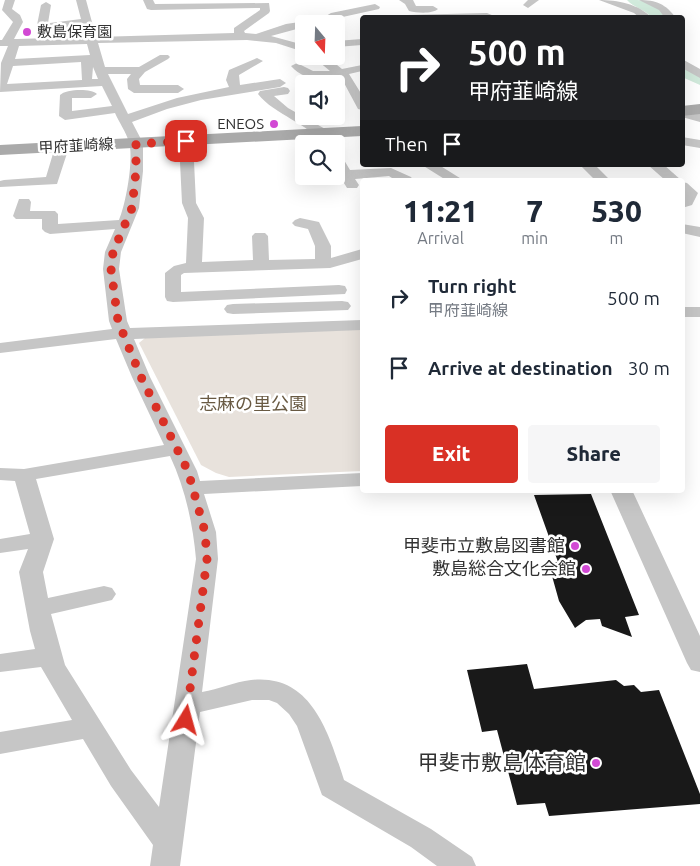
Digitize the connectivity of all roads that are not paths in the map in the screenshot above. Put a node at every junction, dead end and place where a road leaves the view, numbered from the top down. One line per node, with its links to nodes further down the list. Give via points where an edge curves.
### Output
1 (10, 0): 20 (street, via 7,10 18,22)
2 (81, 0): 16 (street)
3 (148, 0): 9 (street, via 150,7)
4 (361, 0): 18 (street, via 375,7 331,16 335,21 301,24 273,30)
5 (404, 0): 12 (street, via 410,2)
6 (604, 0): 14 (street)
7 (644, 0): 15 (street, via 663,8)
8 (265, 2): 9 (street); 17 (street, via 265,11 238,30)
9 (196, 3)
10 (46, 5): 16 (street, via 42,25)
11 (456, 10): 12 (street); 13 (street)
12 (410, 14)
13 (483, 15)
14 (643, 15)
15 (668, 15)
16 (88, 31): 17 (street); 20 (street); 42 (street)
17 (241, 37): 18 (street)
18 (259, 37): 22 (street)
19 (360, 42): 21 (street)
20 (7, 43): 25 (street)
21 (345, 43)
22 (295, 45)
23 (164, 57): 30 (street)
24 (257, 61): 41 (street, via 233,73)
25 (7, 63): 42 (street, via 87,58); 42 (street, via 0,88)
26 (685, 64): 31 (street)
27 (330, 65): 33 (street)
28 (297, 66): 32 (street)
29 (360, 69): 34 (street)
30 (141, 70): 40 (street, via 133,79 134,89); 42 (street)
31 (700, 74)
32 (308, 75)
33 (343, 75)
34 (345, 76)
35 (345, 76): 37 (street)
36 (345, 78): 43 (street)
37 (360, 78)
38 (685, 78): 39 (street)
39 (700, 85)
40 (178, 89)
41 (236, 89): 42 (street, via 169,103); 49 (street, via 276,80 286,91 264,94)
42 (105, 90): 54 (street)
43 (360, 103)
44 (700, 108): 45 (main road)
45 (685, 111)
46 (685, 113): 47 (street)
47 (700, 118)
48 (360, 129): 50 (main road, 甲府韮崎線)
49 (320, 135)
50 (336, 135)
51 (295, 139): 52 (main road, 甲府韮崎線)
52 (186, 141): 54 (main road, 甲府韮崎線); 78 (street, via 189,203 196,218)
53 (685, 142): 55 (street)
54 (136, 144): 56 (main road, 甲府韮崎線); 71 (street, via 132,208)
55 (700, 144)
56 (62, 147): 57 (main road, 甲府韮崎線); 66 (street, via 52,181)
57 (0, 150)
58 (433, 167): 63 (street)
59 (589, 167): 64 (street)
60 (658, 167): 65 (street)
61 (345, 173): 62 (street, via 349,180 391,172)
62 (402, 178)
63 (452, 178)
64 (601, 178)
65 (671, 178)
66 (4, 184)
67 (685, 188): 69 (street, via 692,193)
68 (24, 202): 71 (street, via 22,216 50,214 50,229)
69 (685, 203)
70 (300, 223): 76 (street, via 314,226)
71 (126, 224): 85 (street, via 113,252 111,269)
72 (685, 229): 73 (street)
73 (700, 232)
74 (260, 236): 77 (street)
75 (360, 254): 76 (street)
76 (326, 263): 77 (street); 79 (street)
77 (261, 265): 78 (street)
78 (194, 267): 80 (street, via 174,272 173,297)
79 (341, 298): 80 (street); 83 (street)
80 (233, 302): 84 (street)
81 (685, 312): 82 (street)
82 (700, 312)
83 (355, 325): 84 (street)
84 (234, 330): 85 (street)
85 (122, 333): 86 (street); 87 (street)
86 (0, 348)
87 (176, 449): 89 (street); 91 (street, via 188,471)
88 (0, 474): 89 (street)
89 (24, 475): 93 (street)
90 (360, 479): 91 (street)
91 (192, 488): 100 (street, via 205,532 207,559)
92 (622, 493): 99 (street)
93 (43, 539): 94 (street); 96 (street, via 31,572)
94 (0, 546)
95 (104, 594): 96 (street)
96 (38, 609): 97 (street)
97 (50, 657): 98 (street); 101 (street)
98 (0, 663)
99 (700, 663)
100 (188, 703): 103 (street); 104 (street, via 206,703 253,690 270,690 288,697 308,719 332,787 421,838)
101 (91, 728): 102 (street); 103 (street)
102 (0, 743)
103 (167, 854)
104 (461, 866)

